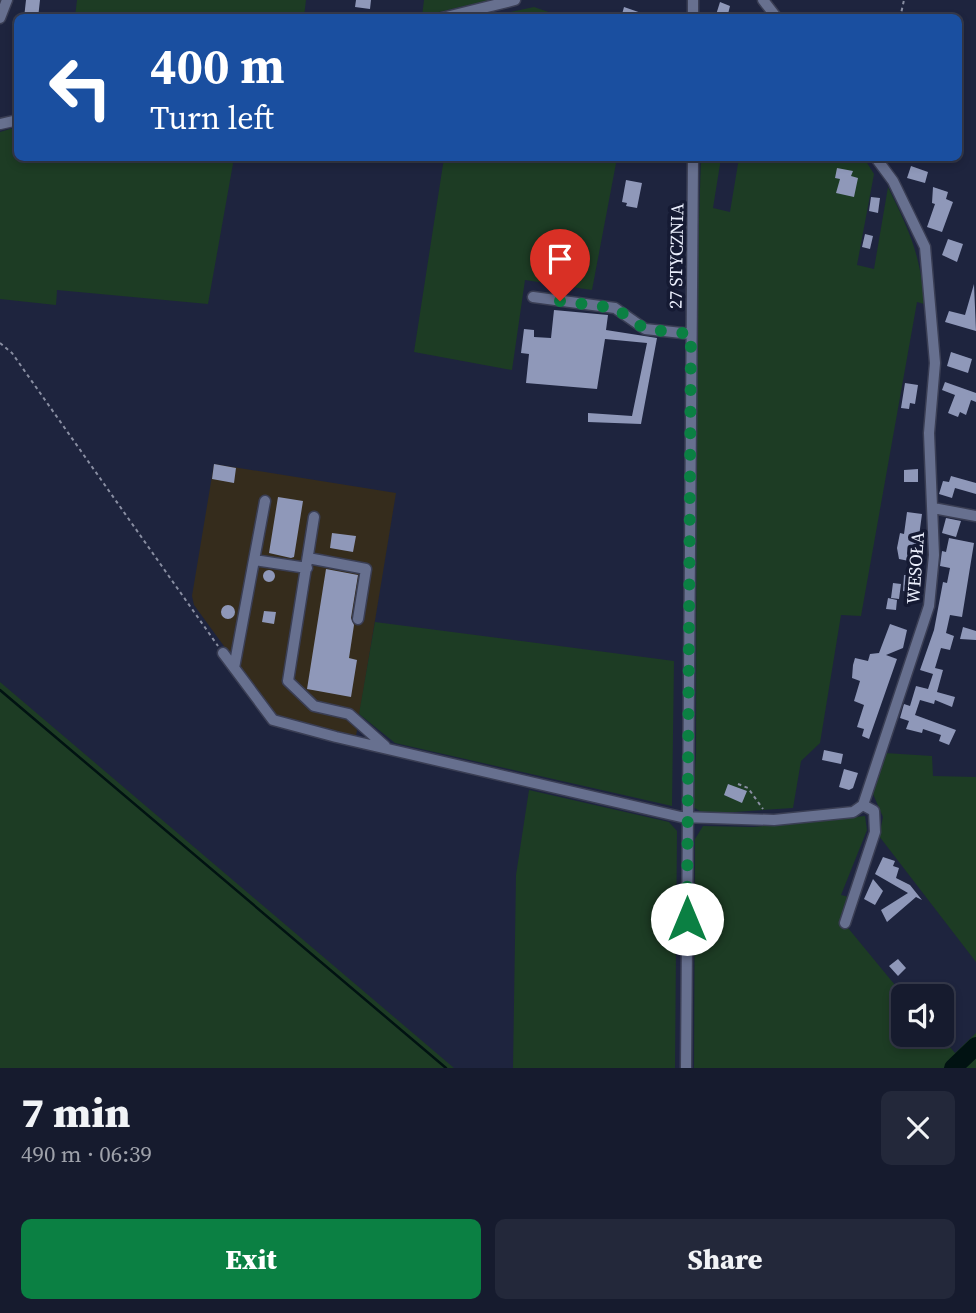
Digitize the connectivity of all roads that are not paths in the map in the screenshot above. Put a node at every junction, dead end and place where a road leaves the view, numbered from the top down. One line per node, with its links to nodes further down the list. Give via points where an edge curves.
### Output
1 (6, 0): 6 (street)
2 (514, 0): 4 (street)
3 (763, 0): 5 (street)
4 (458, 14)
5 (774, 14)
6 (0, 18)
7 (693, 161): 10 (street, 27 STYCZNIA)
8 (878, 161): 12 (street, WESOŁA, via 925,247 935,363 929,433)
9 (533, 298): 10 (street, via 615,308 645,329)
10 (691, 334): 22 (street, 27 STYCZNIA)
11 (265, 501): 15 (street)
12 (933, 508): 13 (street); 21 (street, WESOŁA, via 929,606)
13 (976, 516)
14 (314, 517): 16 (street)
15 (254, 560): 16 (street); 19 (street)
16 (307, 563): 17 (street, via 366,569); 20 (street, via 288,681 314,706 349,714)
17 (358, 619)
18 (223, 653): 19 (street)
19 (234, 668): 20 (street, via 273,720)
20 (385, 746): 22 (street)
21 (863, 805): 22 (street, via 853,812 767,820); 23 (street, via 874,811 875,832)
22 (687, 817): 24 (street, 27 STYCZNIA)
23 (845, 923)
24 (686, 1068)

